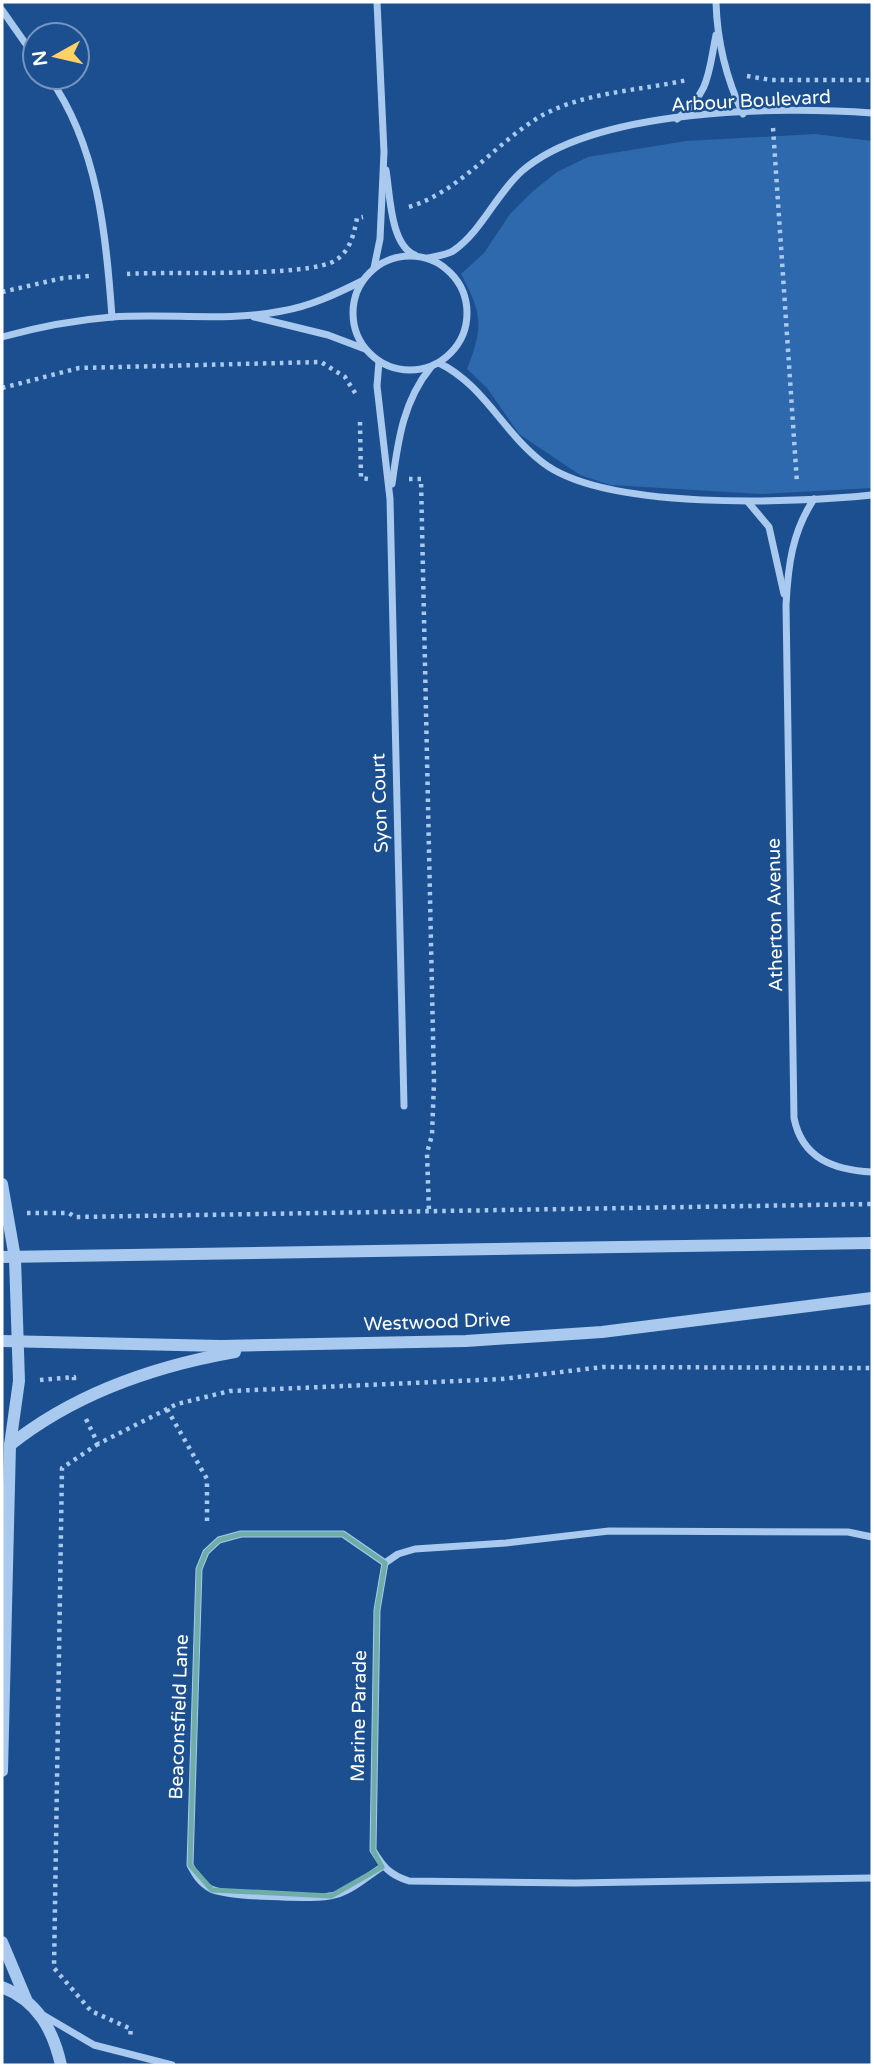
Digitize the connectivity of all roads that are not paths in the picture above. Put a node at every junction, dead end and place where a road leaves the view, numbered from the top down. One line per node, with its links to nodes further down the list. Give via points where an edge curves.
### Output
1 (377, 2): 10 (street)
2 (716, 2): 4 (street)
3 (2, 10): 5 (street)
4 (717, 31): 8 (street); 9 (street, via 703,92)
5 (21, 37)
6 (58, 91): 16 (street, via 78,124 99,201)
7 (872, 113): 8 (street, Arbour Boulevard)
8 (743, 114): 9 (street, Arbour Boulevard)
9 (677, 119): 12 (street, Arbour Boulevard, via 605,131 545,156 508,185 452,252)
10 (384, 152): 11 (street, via 400,240 408,252); 13 (street)
11 (418, 256): 12 (street); 13 (street, via 402,256)
12 (428, 258): 20 (street, via 455,277 467,307 461,339)
13 (374, 268): 14 (street)
14 (362, 281): 15 (street, via 306,306); 18 (street, via 353,316)
15 (246, 316): 16 (street); 18 (street, via 328,335)
16 (112, 317): 17 (street)
17 (2, 337)
18 (365, 349): 19 (street)
19 (379, 361): 21 (street, via 404,370); 22 (street, via 377,386)
20 (439, 363): 21 (street); 25 (street, via 468,380 520,443 565,476 633,493)
21 (431, 367): 22 (street, via 408,402)
22 (390, 480): 27 (street, Syon Court)
23 (872, 495): 24 (street)
24 (814, 499): 25 (street); 26 (street, via 795,534)
25 (748, 502): 26 (street, via 769,527)
26 (786, 605): 28 (street, Atherton Avenue, via 794,1118 797,1135 812,1155 837,1167)
27 (404, 1106)
28 (872, 1172)
29 (2, 1184): 31 (street)
30 (872, 1243): 31 (street)
31 (8, 1257): 33 (street)
32 (872, 1298): 35 (street, Westwood Drive, via 539,1338)
33 (18, 1339): 34 (street, Westwood Drive); 35 (street, Westwood Drive); 36 (street, via 19,1381)
34 (2, 1341)
35 (277, 1345): 36 (street, via 161,1369 78,1402)
36 (10, 1446): 39 (street)
37 (872, 1537): 38 (street, via 848,1532 610,1531 415,1549)
38 (384, 1563): 40 (street, Marine Parade, via 377,1610 373,1850); 40 (street, Beaconsfield Lane, via 344,1534 241,1534 219,1540 206,1552 199,1569 190,1865 198,1880 231,1894 331,1896)
39 (2, 1771)
40 (382, 1867): 41 (street, via 409,1881 447,1883)
41 (872, 1878)
42 (2, 1942): 44 (street)
43 (2, 1987): 44 (street)
44 (27, 2001): 45 (street)
45 (40, 2013): 46 (street, via 55,2038); 47 (street, via 94,2045)
46 (61, 2065)
47 (172, 2065)

